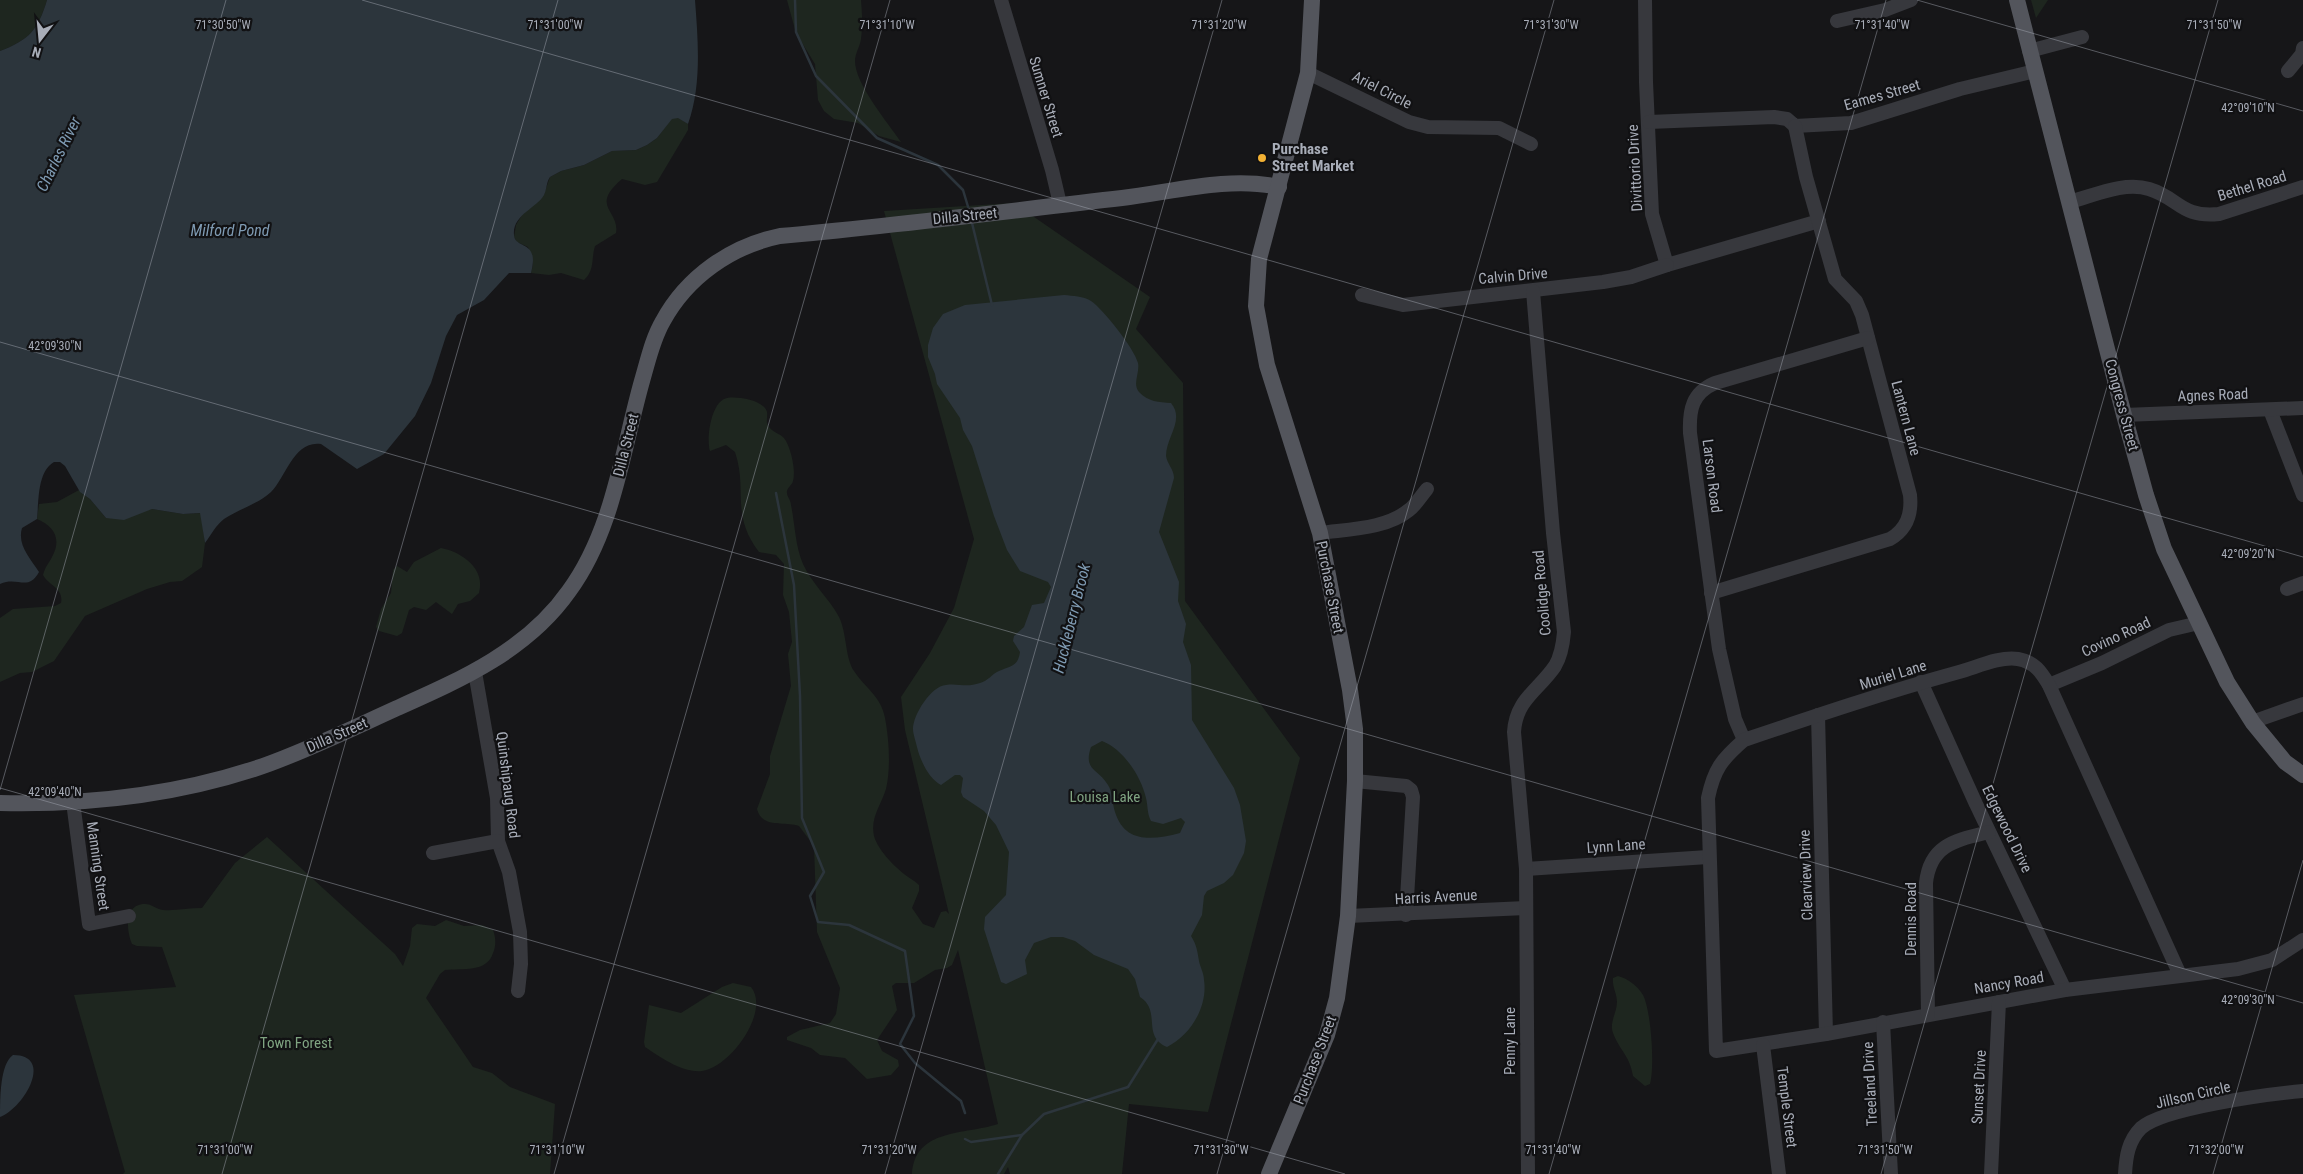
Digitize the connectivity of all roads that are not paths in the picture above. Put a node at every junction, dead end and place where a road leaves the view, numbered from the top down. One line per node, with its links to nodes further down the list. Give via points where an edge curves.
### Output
1 (1001, 0): 19 (street, Sumner Street)
2 (1312, 0): 12 (main road, Purchase Street)
3 (1645, 0): 13 (street, Divittorio Drive)
4 (1911, 0): 6 (street, via 1885,10)
5 (2017, 0): 9 (main road, Congress Street)
6 (1837, 21)
7 (2082, 36): 9 (street)
8 (2303, 48): 11 (street)
9 (2029, 51): 10 (main road, Congress Street)
10 (2035, 71): 14 (street, Eames Street, via 1960,88 1851,123); 18 (main road, Congress Street)
11 (2288, 71)
12 (1308, 73): 15 (street, Ariel Circle, via 1409,122 1428,127 1499,128); 16 (main road, Purchase Street)
13 (1649, 122): 14 (street, Eames Street, via 1774,117 1787,119); 21 (street, Divittorio Drive, via 1652,214)
14 (1796, 126): 20 (street, Lantern Lane)
15 (1531, 144)
16 (1279, 187): 19 (main road, Dilla Street, via 1249,182); 30 (main road, Purchase Street, via 1259,259 1256,306 1267,365)
17 (2303, 187): 18 (street, Bethel Road, via 2208,215 2195,214 2155,191 2137,187)
18 (2069, 202): 27 (main road, Congress Street)
19 (1060, 204): 35 (main road, Dilla Street, via 764,240 718,262 685,289 661,323 649,352 612,499 586,565 569,592 544,621)
20 (1819, 221): 21 (street); 24 (street, Lantern Lane, via 1835,279 1856,301)
21 (1667, 265): 22 (street, Calvin Drive, via 1622,279)
22 (1534, 291): 23 (street, Calvin Drive, via 1404,305); 50 (street, Coolidge Road, via 1564,632 1556,665 1525,700 1514,726)
23 (1362, 296)
24 (1868, 338): 33 (street, Larson Road, via 1715,382 1702,390 1692,403 1690,433); 33 (street, Lantern Lane, via 1910,495 1910,512 1905,526 1896,536 1885,541)
25 (2303, 408): 26 (street, Agnes Road)
26 (2270, 410): 27 (street, Agnes Road); 29 (street)
27 (2124, 415): 34 (main road, Congress Street, via 2164,549)
28 (1427, 489): 30 (street, via 1410,510 1397,518 1377,525)
29 (2303, 495)
30 (1320, 533): 43 (main road, Purchase Street, via 1350,690 1355,729)
31 (2303, 582): 32 (street)
32 (2287, 589)
33 (1711, 593): 41 (street, Larson Road, via 1729,697)
34 (2199, 623): 37 (street, Covino Road, via 2169,630); 40 (main road, Congress Street, via 2227,682)
35 (475, 672): 44 (main road, Dilla Street, via 322,742 258,767 150,794); 47 (street, Quinshipaug Road, via 496,798)
36 (1921, 682): 37 (street, Muriel Lane, via 2001,660 2017,659 2039,668); 39 (street, Muriel Lane); 46 (street, Edgewood Drive)
37 (2049, 685): 56 (street, Muriel Lane)
38 (2303, 704): 40 (street)
39 (1818, 715): 41 (street, Muriel Lane); 62 (street, Clearview Drive)
40 (2252, 722): 42 (main road, Congress Street, via 2285,762)
41 (1744, 740): 49 (street, Muriel Lane, via 1724,757 1713,776 1708,798)
42 (2303, 775)
43 (1355, 781): 52 (street, via 1406,786 1411,790); 54 (main road, Purchase Street)
44 (73, 802): 45 (main road, Dilla Street); 53 (street, Manning Street, via 90,924)
45 (0, 803)
46 (1989, 832): 58 (street, Edgewood Drive); 60 (street, Dennis Road, via 1942,848 1929,866 1926,883)
47 (498, 841): 48 (street); 57 (street, Quinshipaug Road, via 509,872 520,932)
48 (433, 853)
49 (1708, 857): 50 (street, Lynn Lane); 64 (street, Muriel Lane)
50 (1526, 869): 51 (street, Coolidge Road)
51 (1526, 908): 52 (street, Harris Avenue); 67 (street, Penny Lane)
52 (1406, 915): 54 (street, Harris Avenue)
53 (128, 916)
54 (1348, 916): 66 (main road, Purchase Street, via 1338,998 1327,1035)
55 (2303, 940): 56 (street, Nancy Road, via 2258,966)
56 (2180, 975): 58 (street, Nancy Road)
57 (518, 990)
58 (2065, 990): 59 (street, Nancy Road)
59 (1999, 1002): 60 (street, Nancy Road); 70 (street, Sunset Drive)
60 (1928, 1015): 61 (street, Nancy Road)
61 (1883, 1022): 62 (street, Nancy Road); 69 (street, Treeland Drive)
62 (1826, 1034): 63 (street, Nancy Road)
63 (1763, 1045): 64 (street, Nancy Road); 68 (street, Temple Street)
64 (1716, 1051)
65 (2303, 1090): 71 (street, Jillson Circle, via 2180,1111 2150,1122 2140,1128 2129,1146)
66 (1271, 1174)
67 (1528, 1174)
68 (1779, 1174)
69 (1891, 1174)
70 (1991, 1174)
71 (2125, 1174)

